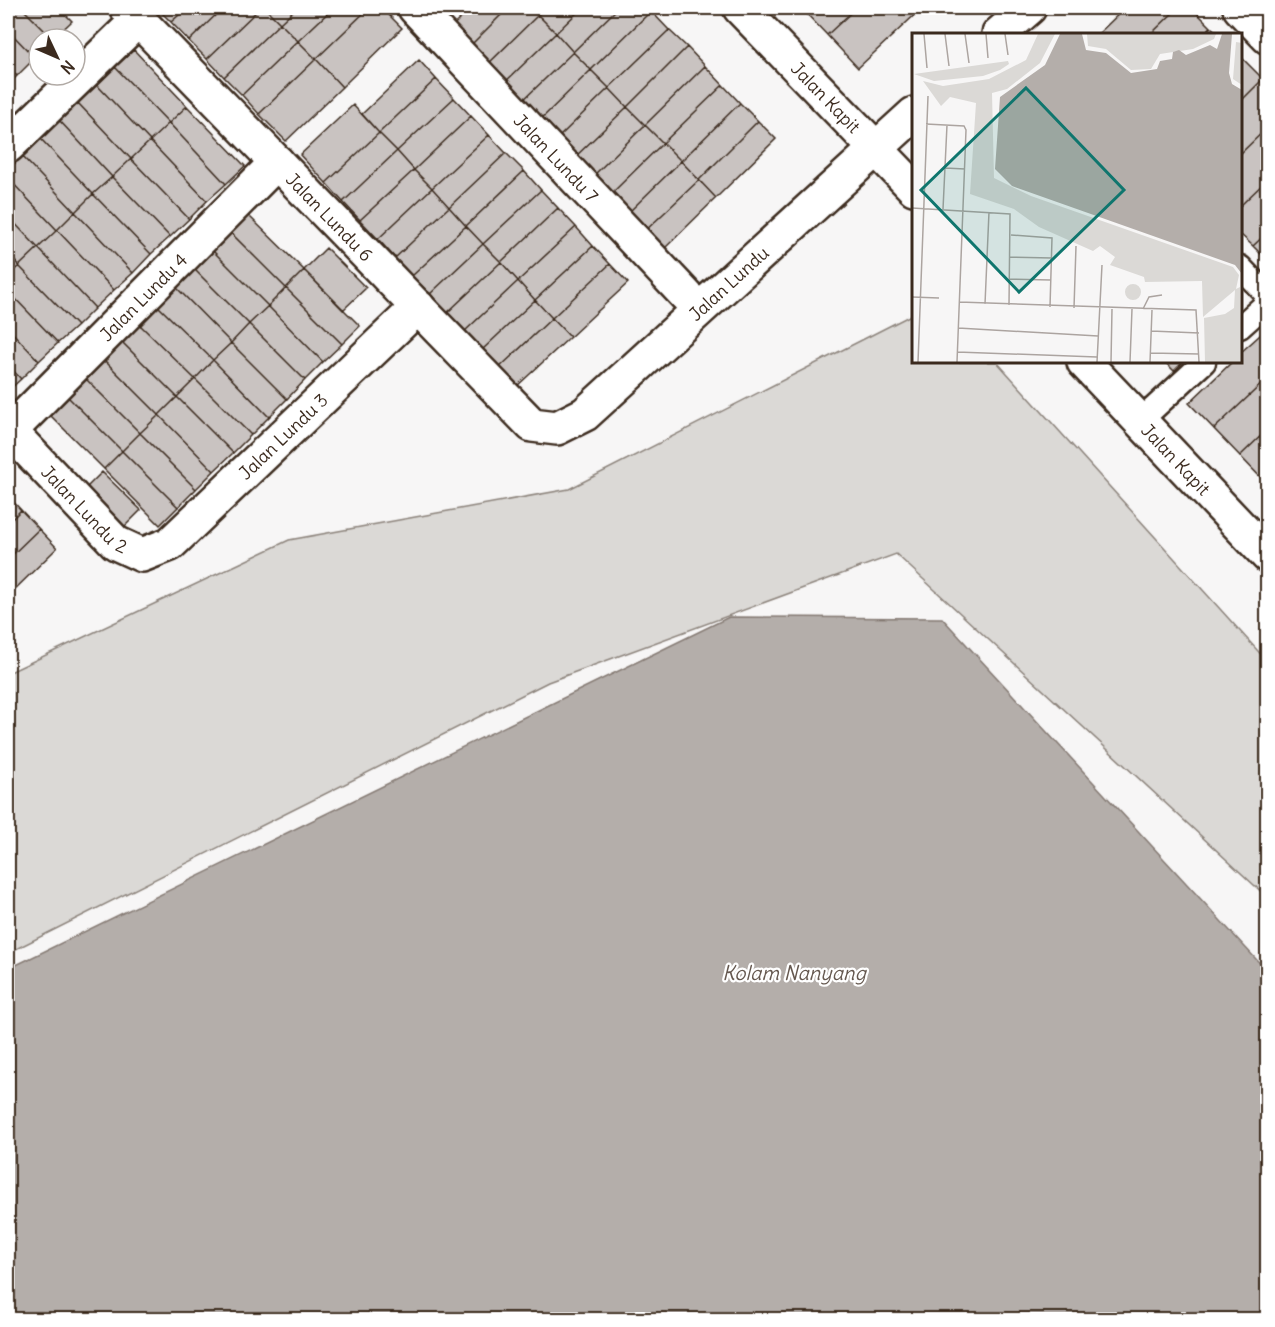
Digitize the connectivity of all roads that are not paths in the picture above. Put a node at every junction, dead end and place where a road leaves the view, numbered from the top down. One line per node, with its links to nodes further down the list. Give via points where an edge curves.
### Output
1 (415, 8): 15 (street, Jalan Lundu 7)
2 (740, 8): 8 (street, Jalan Kapit)
3 (1240, 8): 5 (street)
4 (133, 13): 7 (street); 9 (street, Jalan Lundu 6)
5 (1268, 36)
6 (912, 116): 8 (street, Jalan Lundu)
7 (8, 146)
8 (874, 150): 10 (street, Jalan Kapit); 15 (street, Jalan Lundu)
9 (277, 162): 14 (street, Jalan Lundu 6); 21 (street, Jalan Lundu 4)
10 (912, 186)
11 (1242, 269): 12 (lane)
12 (1268, 296)
13 (1268, 302): 16 (lane)
14 (418, 307): 20 (street, Jalan Lundu 6); 22 (street, Jalan Lundu 3, via 170,543)
15 (698, 308): 20 (street, Jalan Lundu, via 585,414 557,428)
16 (1242, 325)
17 (1085, 363): 19 (street, Jalan Kapit)
18 (1203, 363): 19 (lane)
19 (1140, 421): 23 (street, Jalan Kapit)
20 (532, 425)
21 (9, 430): 22 (street, Jalan Lundu 2, via 117,543)
22 (142, 555)
23 (1268, 556)

